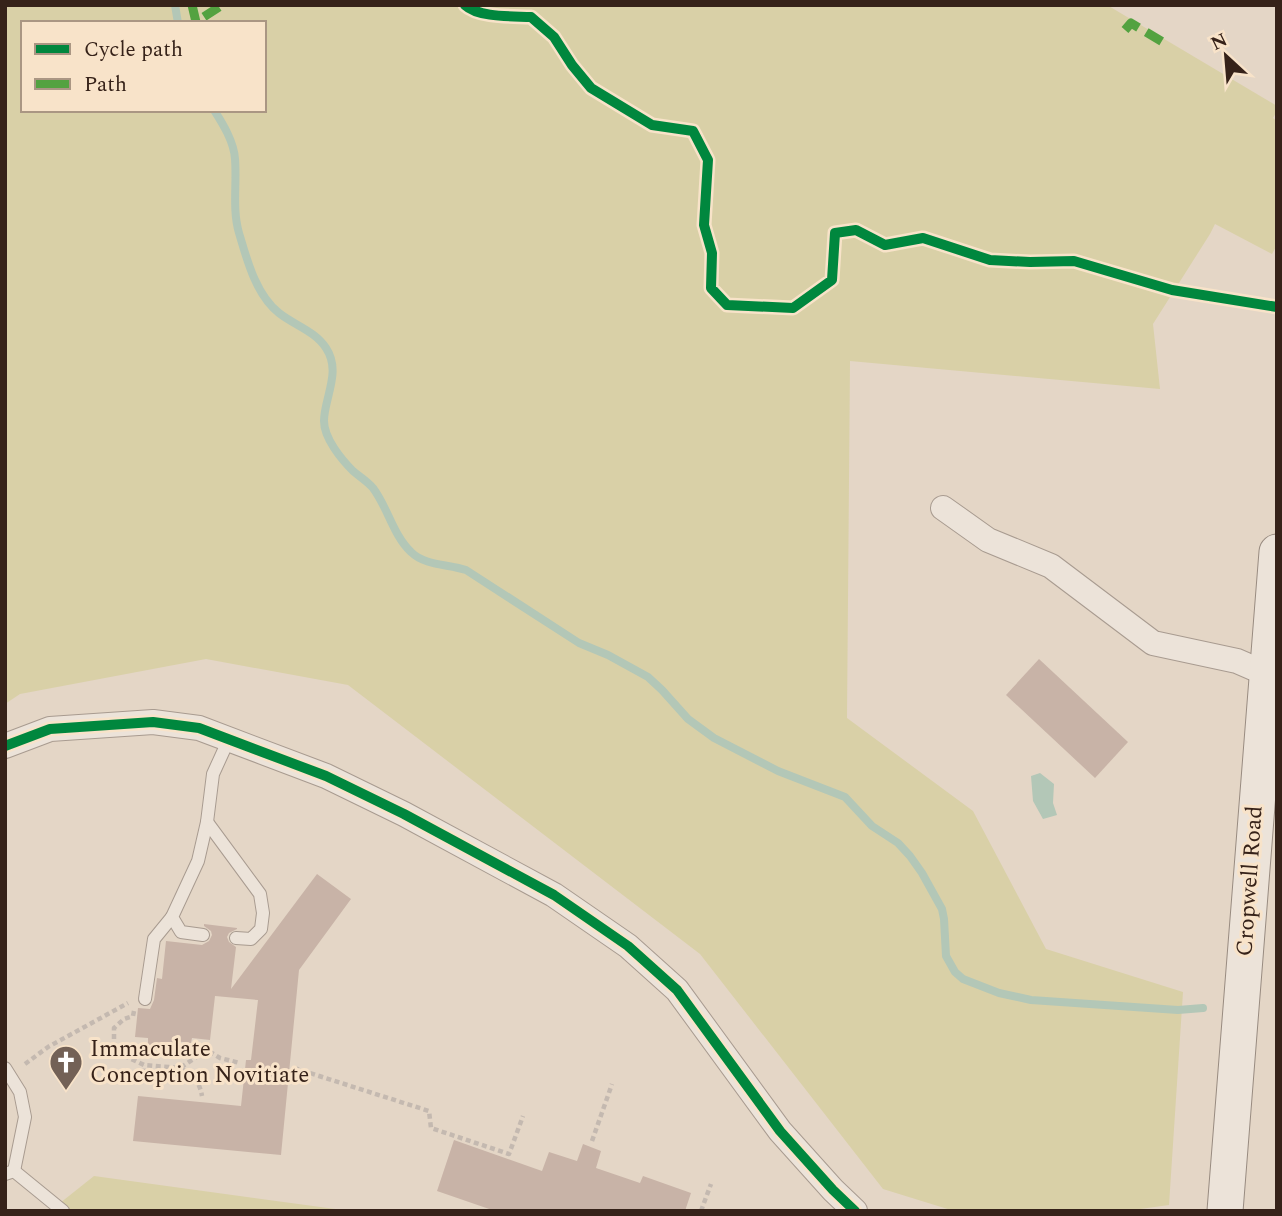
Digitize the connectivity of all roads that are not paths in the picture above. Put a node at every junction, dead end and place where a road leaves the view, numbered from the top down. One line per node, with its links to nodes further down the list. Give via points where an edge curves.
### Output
1 (943, 508): 3 (street, via 988,540 1051,566 1153,643 1237,661)
2 (1277, 552): 3 (street, Cropwell Road)
3 (1267, 674): 15 (street, Cropwell Road)
4 (229, 739): 5 (street, via 199,728 153,722 50,729); 6 (lane, via 213,774); 14 (street, via 326,776 404,814 554,895 628,946 677,990 780,1130)
5 (5, 746)
6 (207, 822): 7 (lane, via 198,861); 9 (lane, via 260,894 261,929 251,939)
7 (172, 917): 8 (lane, via 181,932); 10 (lane, via 154,939)
8 (203, 935)
9 (236, 938)
10 (143, 999)
11 (8, 1072): 12 (lane, via 20,1092 25,1117)
12 (10, 1173): 13 (lane)
13 (63, 1211)
14 (855, 1211)
15 (1225, 1211)

